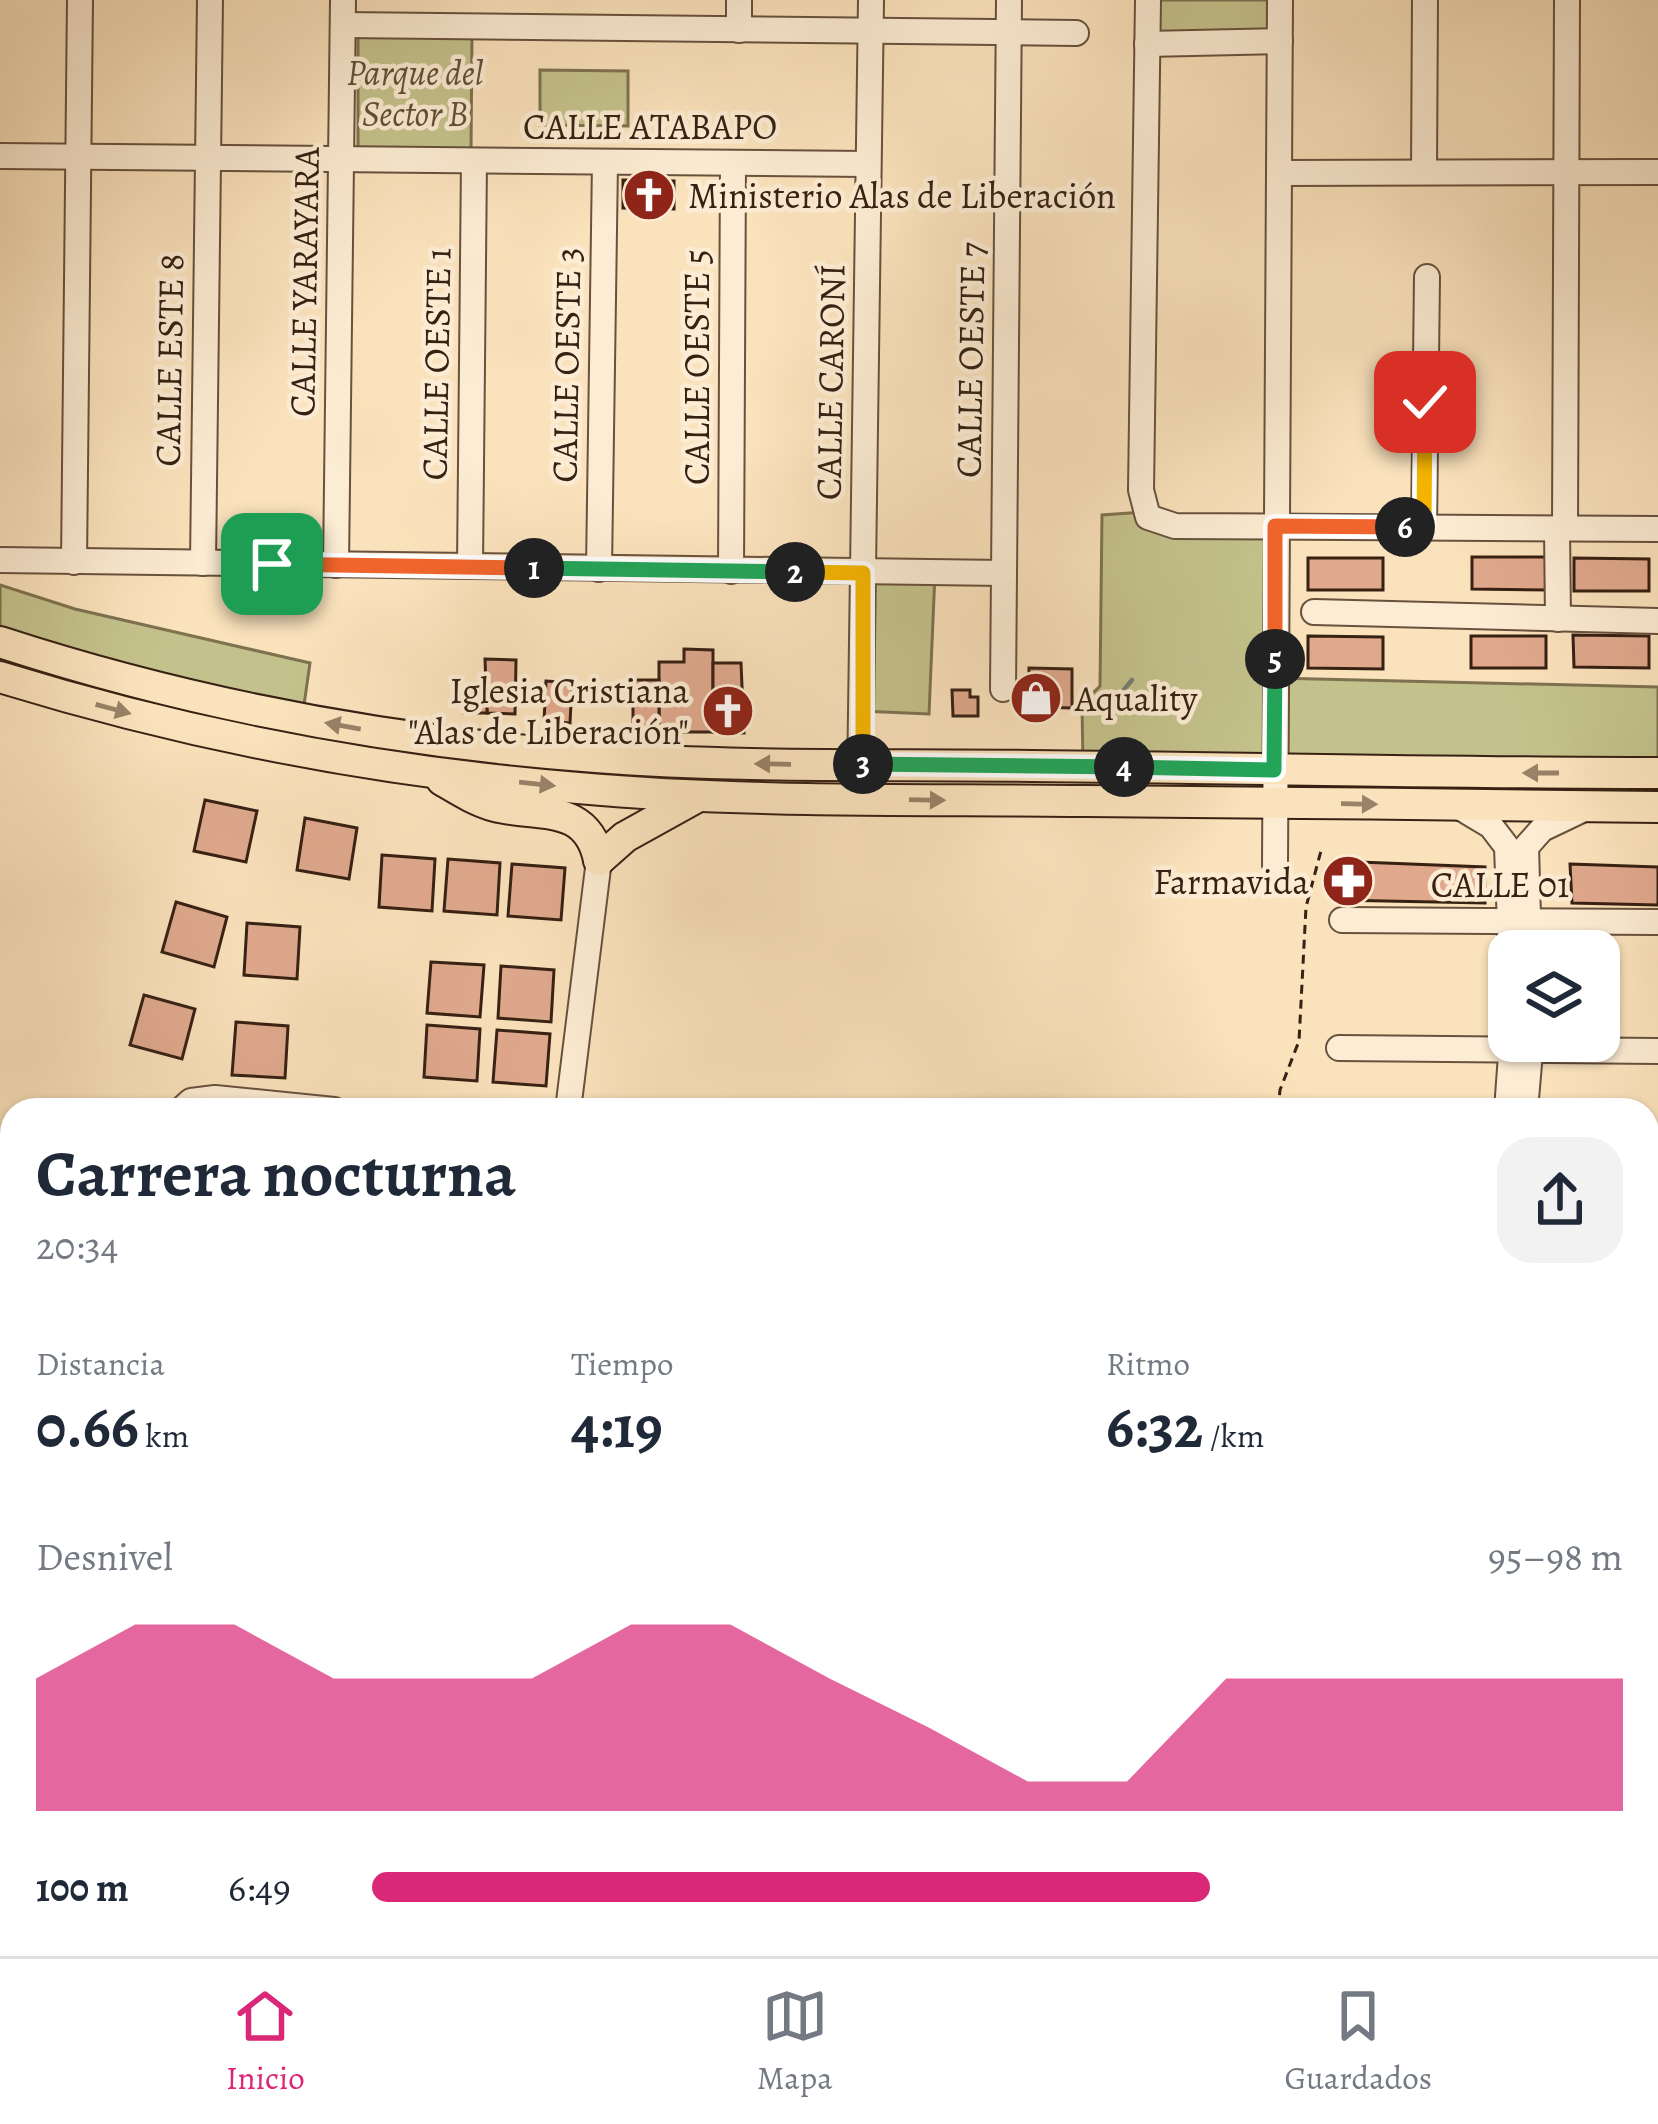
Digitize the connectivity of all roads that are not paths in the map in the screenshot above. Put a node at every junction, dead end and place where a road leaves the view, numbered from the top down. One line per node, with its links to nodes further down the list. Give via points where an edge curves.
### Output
1 (80, 0): 20 (street)
2 (210, 0): 21 (street, CALLE ESTE 8)
3 (472, 0): 12 (street)
4 (739, 0): 13 (street)
5 (871, 0): 14 (street, CALLE CARONÍ)
6 (1010, 0): 15 (street, CALLE OESTE 7)
7 (1148, 0): 18 (street)
8 (1280, 0): 17 (street)
9 (1425, 0): 28 (street)
10 (1567, 0): 27 (street)
11 (343, 13): 12 (street); 22 (street, CALLE YARAYARA)
12 (472, 27): 13 (street, via 607,16)
13 (739, 29): 14 (street)
14 (870, 31): 15 (street); 26 (street, CALLE CARONÍ)
15 (1009, 32): 16 (street); 44 (street, CALLE OESTE 7)
16 (1076, 32)
17 (1280, 41): 18 (street); 30 (street)
18 (1147, 44): 32 (street, via 1142,504 1163,525)
19 (0, 156): 20 (street, CALLE ATABAPO)
20 (78, 157): 21 (street, CALLE ATABAPO); 37 (street)
21 (208, 158): 22 (street, CALLE ATABAPO); 38 (street, CALLE ESTE 8)
22 (342, 160): 23 (street, CALLE ATABAPO); 39 (street, CALLE YARAYARA)
23 (474, 161): 24 (street, CALLE ATABAPO); 40 (street, CALLE OESTE 1)
24 (604, 162): 25 (street, CALLE ATABAPO); 41 (street, CALLE OESTE 3)
25 (733, 163): 26 (street, CALLE ATABAPO); 42 (street, CALLE OESTE 5)
26 (868, 164): 43 (street, CALLE CARONÍ)
27 (1566, 171): 28 (street); 29 (street); 34 (street)
28 (1424, 172): 30 (street)
29 (1658, 172)
30 (1279, 173): 32 (street)
31 (1426, 277): 33 (street)
32 (1275, 526): 33 (street); 52 (street)
33 (1424, 527): 34 (street)
34 (1561, 528): 35 (street); 46 (street)
35 (1658, 529)
36 (5, 561): 37 (street)
37 (74, 562): 38 (street)
38 (202, 563): 39 (street)
39 (336, 565): 40 (street)
40 (470, 566): 41 (street)
41 (599, 569): 42 (street)
42 (731, 571): 43 (street)
43 (863, 573): 44 (street); 51 (street, CALLE CARONÍ)
44 (1004, 573): 50 (street, CALLE OESTE 7)
45 (1314, 612): 46 (street)
46 (1558, 619): 47 (street)
47 (1658, 621)
48 (0, 642): 51 (main road, one-way to 48, via 597,757 374,732 131,682)
49 (0, 677): 53 (main road, one-way to 53, via 240,740)
50 (1003, 689)
51 (860, 764): 52 (main road); 56 (street, CALLE CARONÍ)
52 (1274, 770): 54 (main road, one-way to 52); 57 (street)
53 (426, 772): 55 (main road, one-way to 55); 62 (main road, via 490,805 563,816 588,833)
54 (1658, 773)
55 (702, 795): 56 (main road); 62 (main road)
56 (860, 799): 57 (main road, one-way to 57)
57 (1274, 803): 58 (main road, one-way to 58); 63 (street)
58 (1456, 805): 59 (main road); 61 (street)
59 (1590, 806): 60 (main road); 61 (street)
60 (1658, 807)
61 (1516, 847): 65 (street)
62 (598, 860): 75 (street)
63 (1275, 865)
64 (1342, 920): 65 (street, CALLE 01)
65 (1519, 920): 66 (street, CALLE 01); 67 (street); 68 (street)
66 (1658, 922)
67 (1516, 930)
68 (1522, 930)
69 (1488, 1046): 70 (street)
70 (1339, 1048)
71 (1620, 1049): 72 (street)
72 (1658, 1051)
73 (1517, 1062): 76 (street)
74 (1522, 1062): 77 (street)
75 (569, 1098)
76 (1510, 1098)
77 (1524, 1098)

